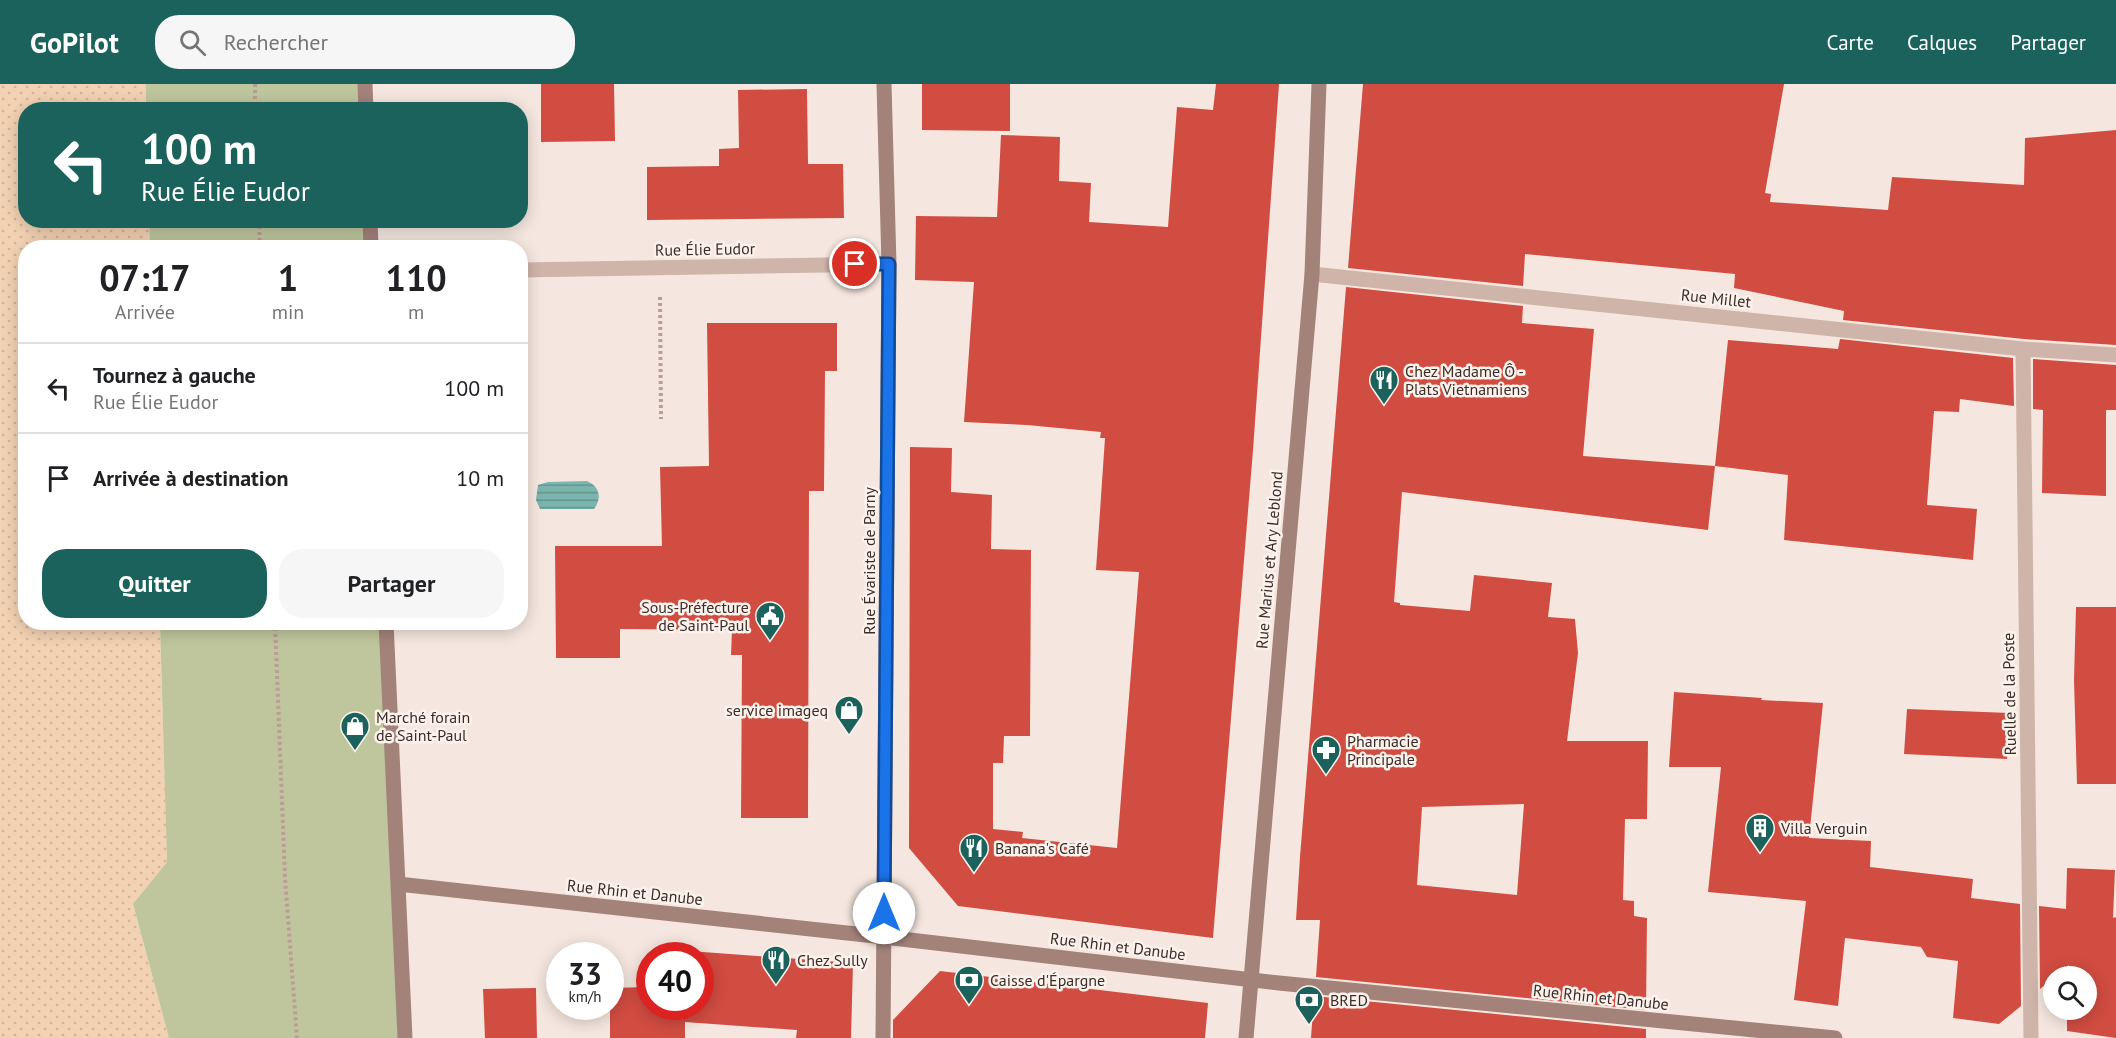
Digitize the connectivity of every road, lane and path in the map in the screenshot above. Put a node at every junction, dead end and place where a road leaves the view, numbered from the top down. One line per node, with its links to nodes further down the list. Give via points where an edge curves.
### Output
1 (255, 84): 5 (path)
2 (365, 84): 6 (street)
3 (884, 84): 7 (street, Rue Évariste de Parny)
4 (1319, 84): 10 (street, Rue Marius et Ary Leblond)
5 (255, 102)
6 (366, 102)
7 (889, 264): 8 (street, Rue Élie Eudor); 17 (street, Rue Évariste de Parny)
8 (660, 268): 9 (street, Rue Élie Eudor); 13 (path)
9 (528, 270)
10 (1312, 274): 11 (street, Rue Millet); 18 (street, Rue Marius et Ary Leblond)
11 (2024, 349): 12 (street, Rue Millet); 24 (street, Ruelle de la Poste)
12 (2116, 355)
13 (661, 419)
14 (275, 630): 19 (path, via 285,878)
15 (386, 630): 16 (street)
16 (398, 884): 17 (street, Rue Rhin et Danube); 20 (street)
17 (884, 937): 18 (street, Rue Rhin et Danube); 21 (street, Rue Évariste de Parny)
18 (1251, 980): 22 (street, Rue Marius et Ary Leblond); 23 (street, Rue Rhin et Danube)
19 (297, 1038)
20 (405, 1038)
21 (883, 1038)
22 (1246, 1038)
23 (1836, 1038)
24 (2031, 1038)

